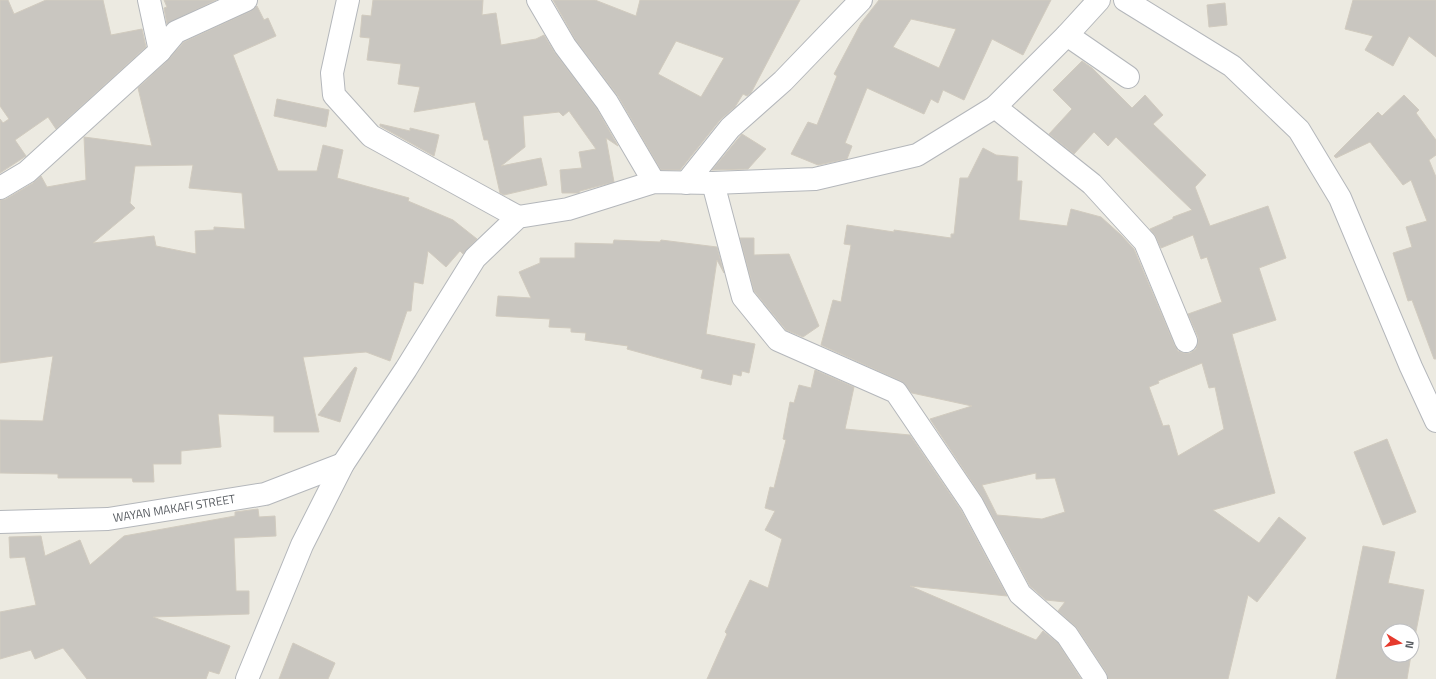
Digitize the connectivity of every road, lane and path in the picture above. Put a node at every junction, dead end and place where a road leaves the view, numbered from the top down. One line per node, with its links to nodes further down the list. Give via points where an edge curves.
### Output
1 (149, 0): 9 (street)
2 (246, 0): 9 (street, via 176,32)
3 (348, 0): 16 (street, via 332,73 334,95 371,136)
4 (538, 0): 12 (street, via 565,46 607,102)
5 (861, 0): 13 (street, via 783,81 730,128)
6 (1099, 0): 8 (street)
7 (1125, 0): 18 (street, via 1232,66 1299,130 1340,198)
8 (1067, 35): 10 (street); 11 (street)
9 (160, 52): 15 (street, via 27,172)
10 (1128, 77)
11 (995, 107): 14 (street, via 917,155 815,179); 17 (street, via 1092,184 1145,242)
12 (654, 182): 13 (street); 16 (street, via 568,209)
13 (686, 183): 14 (street)
14 (713, 183): 22 (street, via 743,297 778,340 896,392 972,504 1020,594 1067,635)
15 (0, 188)
16 (518, 217): 19 (street, via 475,258)
17 (1186, 341)
18 (1436, 421)
19 (343, 464): 20 (street, WAYAN MAKAFI STREET, via 264,494 108,519); 21 (street, via 302,545)
20 (0, 522)
21 (247, 679)
22 (1096, 679)

